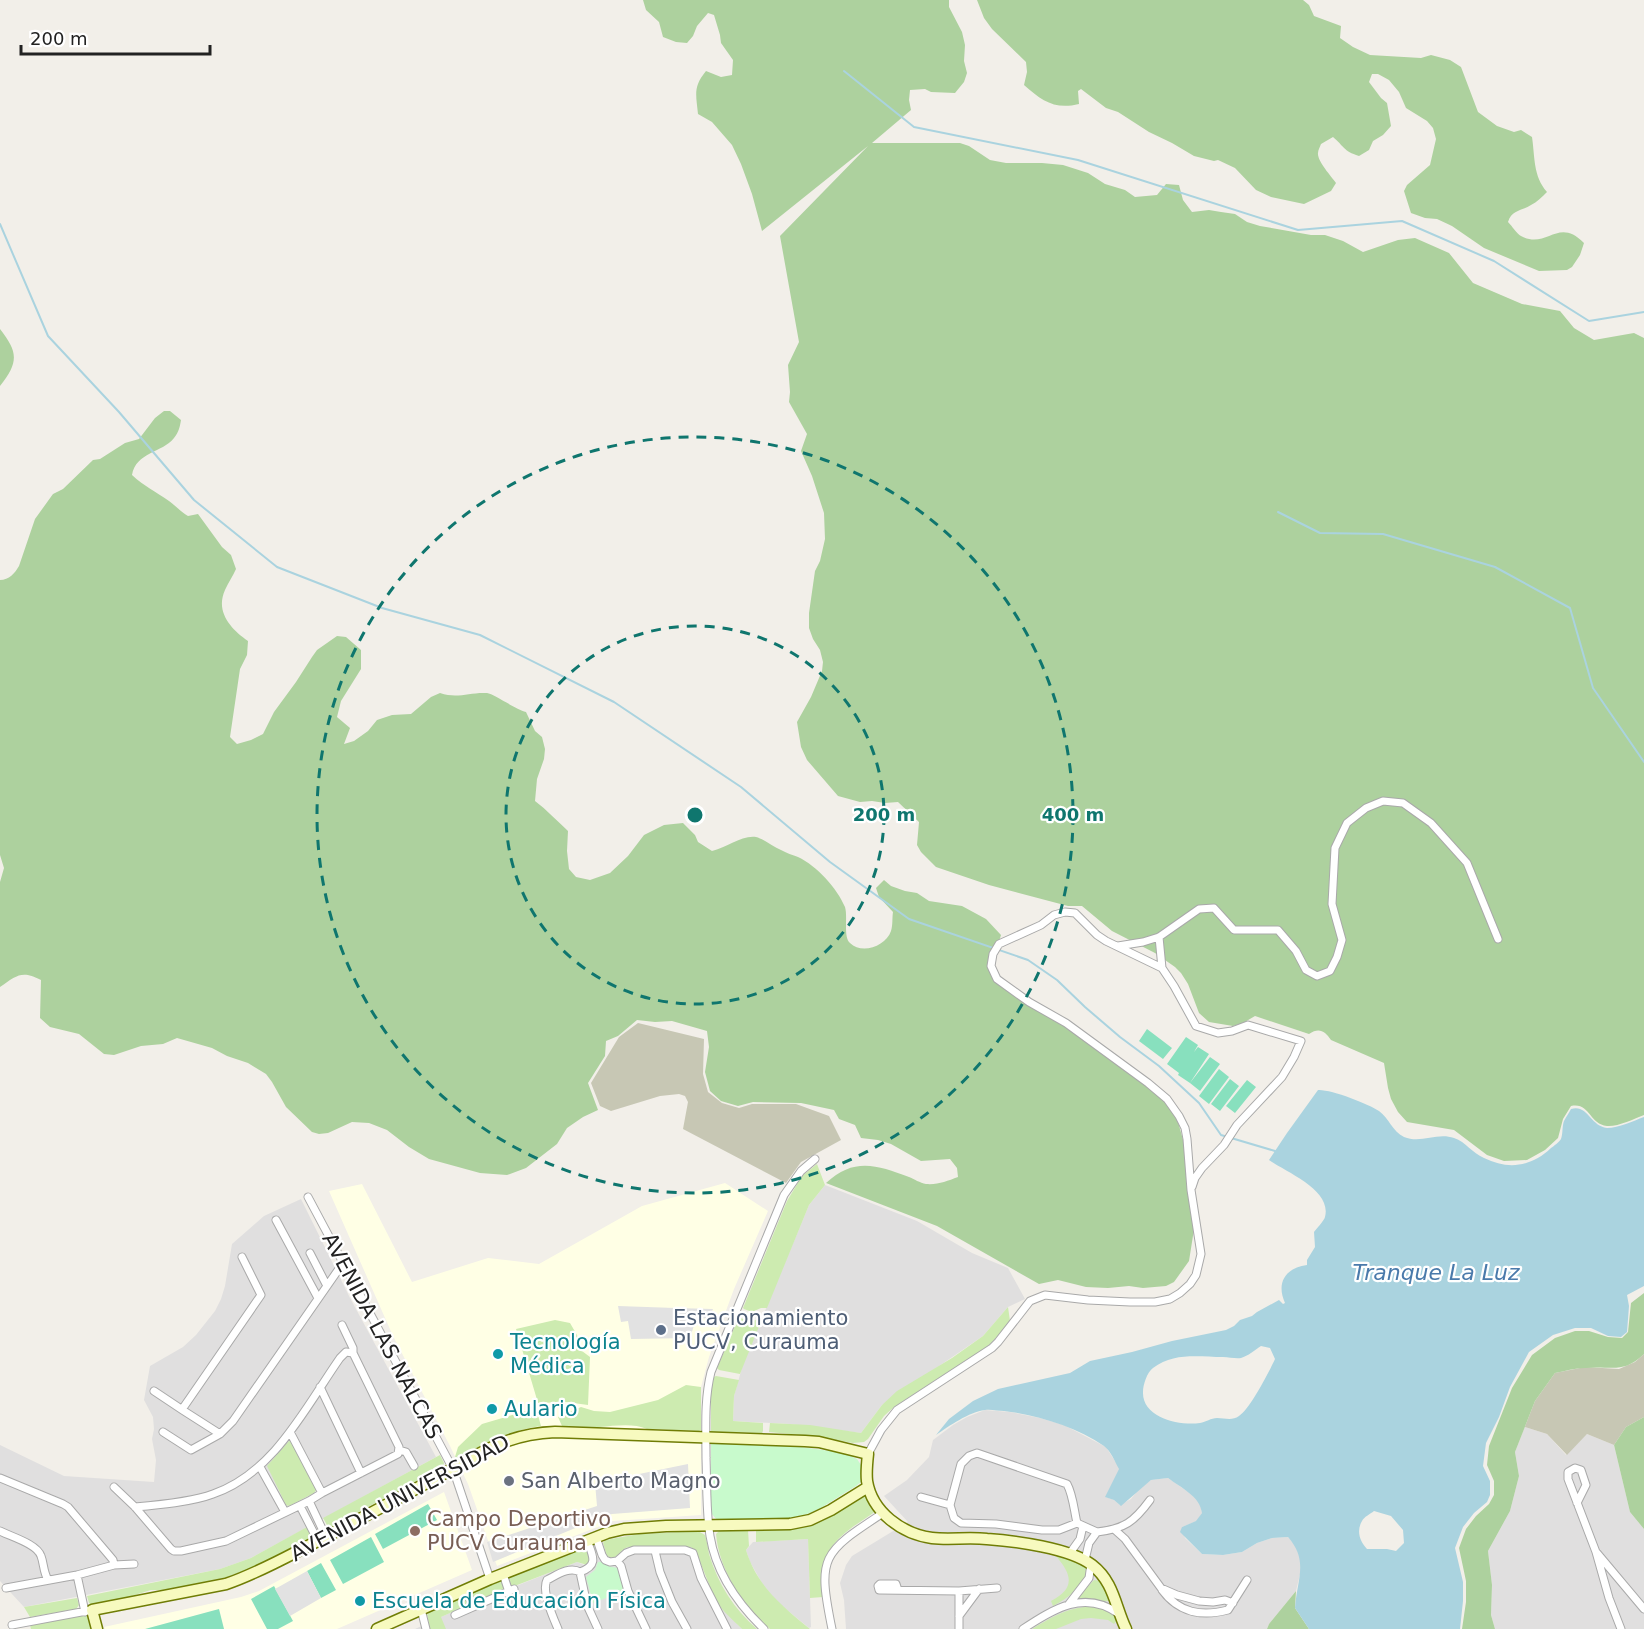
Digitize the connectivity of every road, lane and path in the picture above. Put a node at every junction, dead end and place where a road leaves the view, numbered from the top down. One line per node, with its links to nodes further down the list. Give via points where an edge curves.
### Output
1 (1159, 937): 2 (street, via 1199,909 1214,908 1234,930 1278,930 1306,970 1317,976 1330,971 1342,940 1332,904 1335,848 1347,823 1383,801 1402,803 1431,823 1467,863); 3 (street); 4 (street)
2 (1498, 939)
3 (1118, 946): 4 (street); 6 (street, via 1096,935 1075,913 1065,912 999,944 991,966 997,979 1066,1023 1167,1099 1185,1128)
4 (1162, 968): 6 (street, via 1196,1026 1218,1033 1248,1025 1301,1041 1282,1077 1202,1168)
5 (815, 1160): 22 (street, via 801,1171 784,1195 711,1372)
6 (1191, 1190): 23 (street, via 1201,1254 1196,1275 1180,1293 1155,1302 1045,1295 1030,1301 992,1348 897,1410)
7 (308, 1197): 11 (street, AVENIDA LAS NALCAS)
8 (276, 1220): 13 (street)
9 (310, 1253): 12 (street)
10 (242, 1257): 18 (street, via 261,1295)
11 (343, 1263): 12 (street); 30 (street, AVENIDA LAS NALCAS)
12 (327, 1286): 13 (street)
13 (318, 1298): 21 (street, via 233,1421)
14 (342, 1325): 15 (street)
15 (352, 1353): 16 (street, via 340,1358); 24 (street)
16 (320, 1387): 20 (street); 31 (street)
17 (154, 1390): 18 (street)
18 (184, 1411): 21 (street)
19 (164, 1432): 21 (street, via 191,1450)
20 (290, 1432): 28 (street); 35 (street)
21 (219, 1434)
22 (706, 1437): 25 (street, AVENIDA UNIVERSIDAD, via 805,1440); 30 (street, AVENIDA UNIVERSIDAD, via 531,1434 494,1445); 46 (street)
23 (875, 1439): 25 (street); 26 (street)
24 (399, 1450): 27 (street, via 406,1452); 31 (street)
25 (852, 1450): 26 (street, AVENIDA UNIVERSIDAD); 29 (street)
26 (868, 1454): 29 (street)
27 (414, 1466)
28 (260, 1467): 42 (street, via 212,1495); 43 (street)
29 (867, 1468): 34 (street)
30 (453, 1469): 51 (street, AVENIDA UNIVERSIDAD); 64 (street, AVENIDA LAS NALCAS)
31 (361, 1473): 35 (street)
32 (0, 1478): 58 (street, via 68,1507)
33 (114, 1487): 42 (street)
34 (868, 1487): 44 (street); 46 (street, via 810,1520)
35 (322, 1493): 38 (street)
36 (921, 1497): 41 (street)
37 (1150, 1500): 47 (street, via 1140,1514)
38 (309, 1501): 40 (street); 51 (street)
39 (1577, 1503): 53 (street)
40 (300, 1506): 43 (street); 51 (street)
41 (950, 1506): 45 (street, via 954,1518 961,1523 1042,1530); 45 (street, via 961,1464 977,1453 1067,1484)
42 (135, 1507): 43 (street, via 174,1551 226,1541)
43 (285, 1512)
44 (883, 1513): 54 (street, via 902,1528 924,1537 1015,1542); 96 (street, via 848,1536 829,1557 824,1584)
45 (1080, 1524): 49 (street); 54 (street, via 1080,1539)
46 (709, 1527): 50 (street, via 624,1529); 95 (street, via 727,1584)
47 (1115, 1530): 49 (street); 69 (street)
48 (0, 1532): 65 (street, via 35,1547)
49 (1097, 1532): 56 (street, via 1089,1543)
50 (591, 1538): 55 (street, via 605,1560); 59 (street, via 593,1563); 60 (street)
51 (322, 1539): 81 (street, AVENIDA UNIVERSIDAD, via 226,1584)
52 (655, 1551): 55 (street, via 634,1550); 93 (street, via 672,1602); 94 (street, via 693,1553)
53 (1596, 1552): 79 (street); 99 (street)
54 (1070, 1553): 56 (street)
55 (617, 1561): 92 (street)
56 (1088, 1562): 62 (street); 63 (street)
57 (134, 1564): 58 (street)
58 (114, 1565): 61 (street)
59 (580, 1572): 90 (street, via 570,1570 545,1582); 91 (street, via 587,1605)
60 (503, 1574): 64 (street); 78 (street, via 512,1591)
61 (77, 1575): 65 (street); 81 (street)
62 (1089, 1578): 63 (street); 76 (street)
63 (1106, 1578): 74 (street)
64 (490, 1579): 71 (street)
65 (48, 1580): 67 (street)
66 (1247, 1580): 75 (street)
67 (6, 1588)
68 (997, 1588): 70 (street)
69 (1161, 1588): 75 (street, via 1199,1601); 75 (street, via 1170,1601 1184,1610 1216,1613 1228,1610)
70 (979, 1589): 73 (street); 84 (street)
71 (466, 1590): 78 (street); 80 (street)
72 (898, 1590): 73 (street)
73 (959, 1591): 84 (street)
74 (1116, 1600): 77 (street); 83 (street)
75 (1233, 1603)
76 (1069, 1604): 77 (street); 87 (street)
77 (1104, 1605): 83 (street)
78 (473, 1607): 82 (street)
79 (1644, 1609)
80 (421, 1610): 86 (street); 89 (street)
81 (89, 1611): 85 (street, AVENIDA UNIVERSIDAD); 88 (street)
82 (455, 1615)
83 (1120, 1615): 98 (street)
84 (959, 1616): 97 (street)
85 (12, 1625)
86 (380, 1628)
87 (1024, 1628)
88 (97, 1629)
89 (426, 1629)
90 (558, 1629)
91 (598, 1629)
92 (646, 1629)
93 (687, 1629)
94 (727, 1629)
95 (764, 1629)
96 (832, 1629)
97 (958, 1629)
98 (1126, 1629)
99 (1621, 1629)

